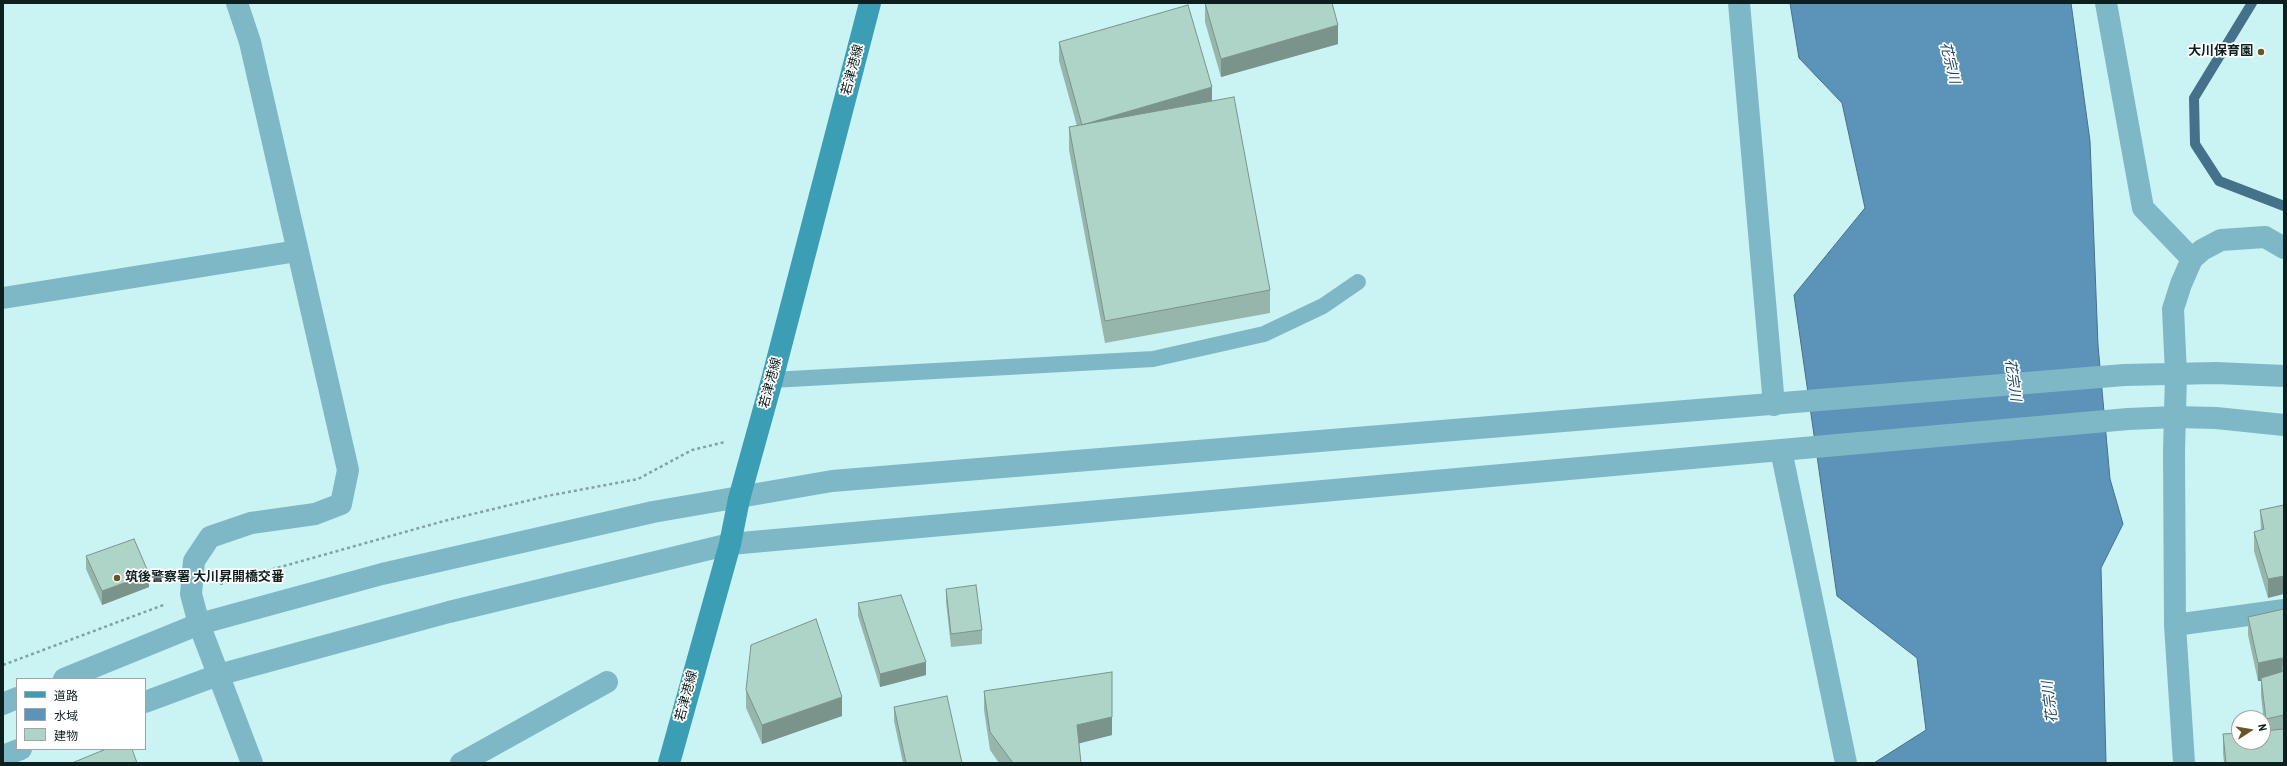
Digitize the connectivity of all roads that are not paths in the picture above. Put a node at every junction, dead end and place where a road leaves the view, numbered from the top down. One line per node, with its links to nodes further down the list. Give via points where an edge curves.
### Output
1 (236, 3): 6 (street, via 250,42)
2 (870, 3): 12 (main road, 若津港線)
3 (1739, 3): 13 (street)
4 (2106, 3): 7 (street, via 2143,208)
5 (2284, 248): 7 (street, via 2265,237 2221,240 2202,250)
6 (297, 251): 9 (street); 20 (street, via 348,470 341,504 316,514 251,523 210,537 194,561 192,594)
7 (2192, 259): 10 (street, via 2173,309)
8 (1358, 282): 12 (lane, via 1323,306 1264,334 1153,360)
9 (3, 298)
10 (2176, 374): 11 (street, via 2261,373); 13 (street, via 2124,375); 14 (street)
11 (2284, 376)
12 (772, 380): 17 (main road, 若津港線)
13 (1783, 404): 17 (street, via 832,481)
14 (2175, 417): 15 (street, via 2216,418); 16 (street); 21 (street)
15 (2284, 425)
16 (1790, 449): 18 (street); 33 (street)
17 (739, 499): 18 (main road, 若津港線); 20 (street, via 653,512 536,538 382,574)
18 (730, 544): 22 (street, via 449,612); 32 (main road, 若津港線)
19 (2284, 610): 21 (street)
20 (200, 624): 22 (street); 23 (street)
21 (2175, 625): 34 (street)
22 (218, 675): 26 (street); 30 (street)
23 (66, 678)
24 (607, 682): 31 (street)
25 (16, 698): 27 (street)
26 (146, 702)
27 (3, 704)
28 (18, 750): 29 (street)
29 (3, 756)
30 (252, 763)
31 (461, 763)
32 (669, 763)
33 (1846, 763)
34 (2184, 763)

